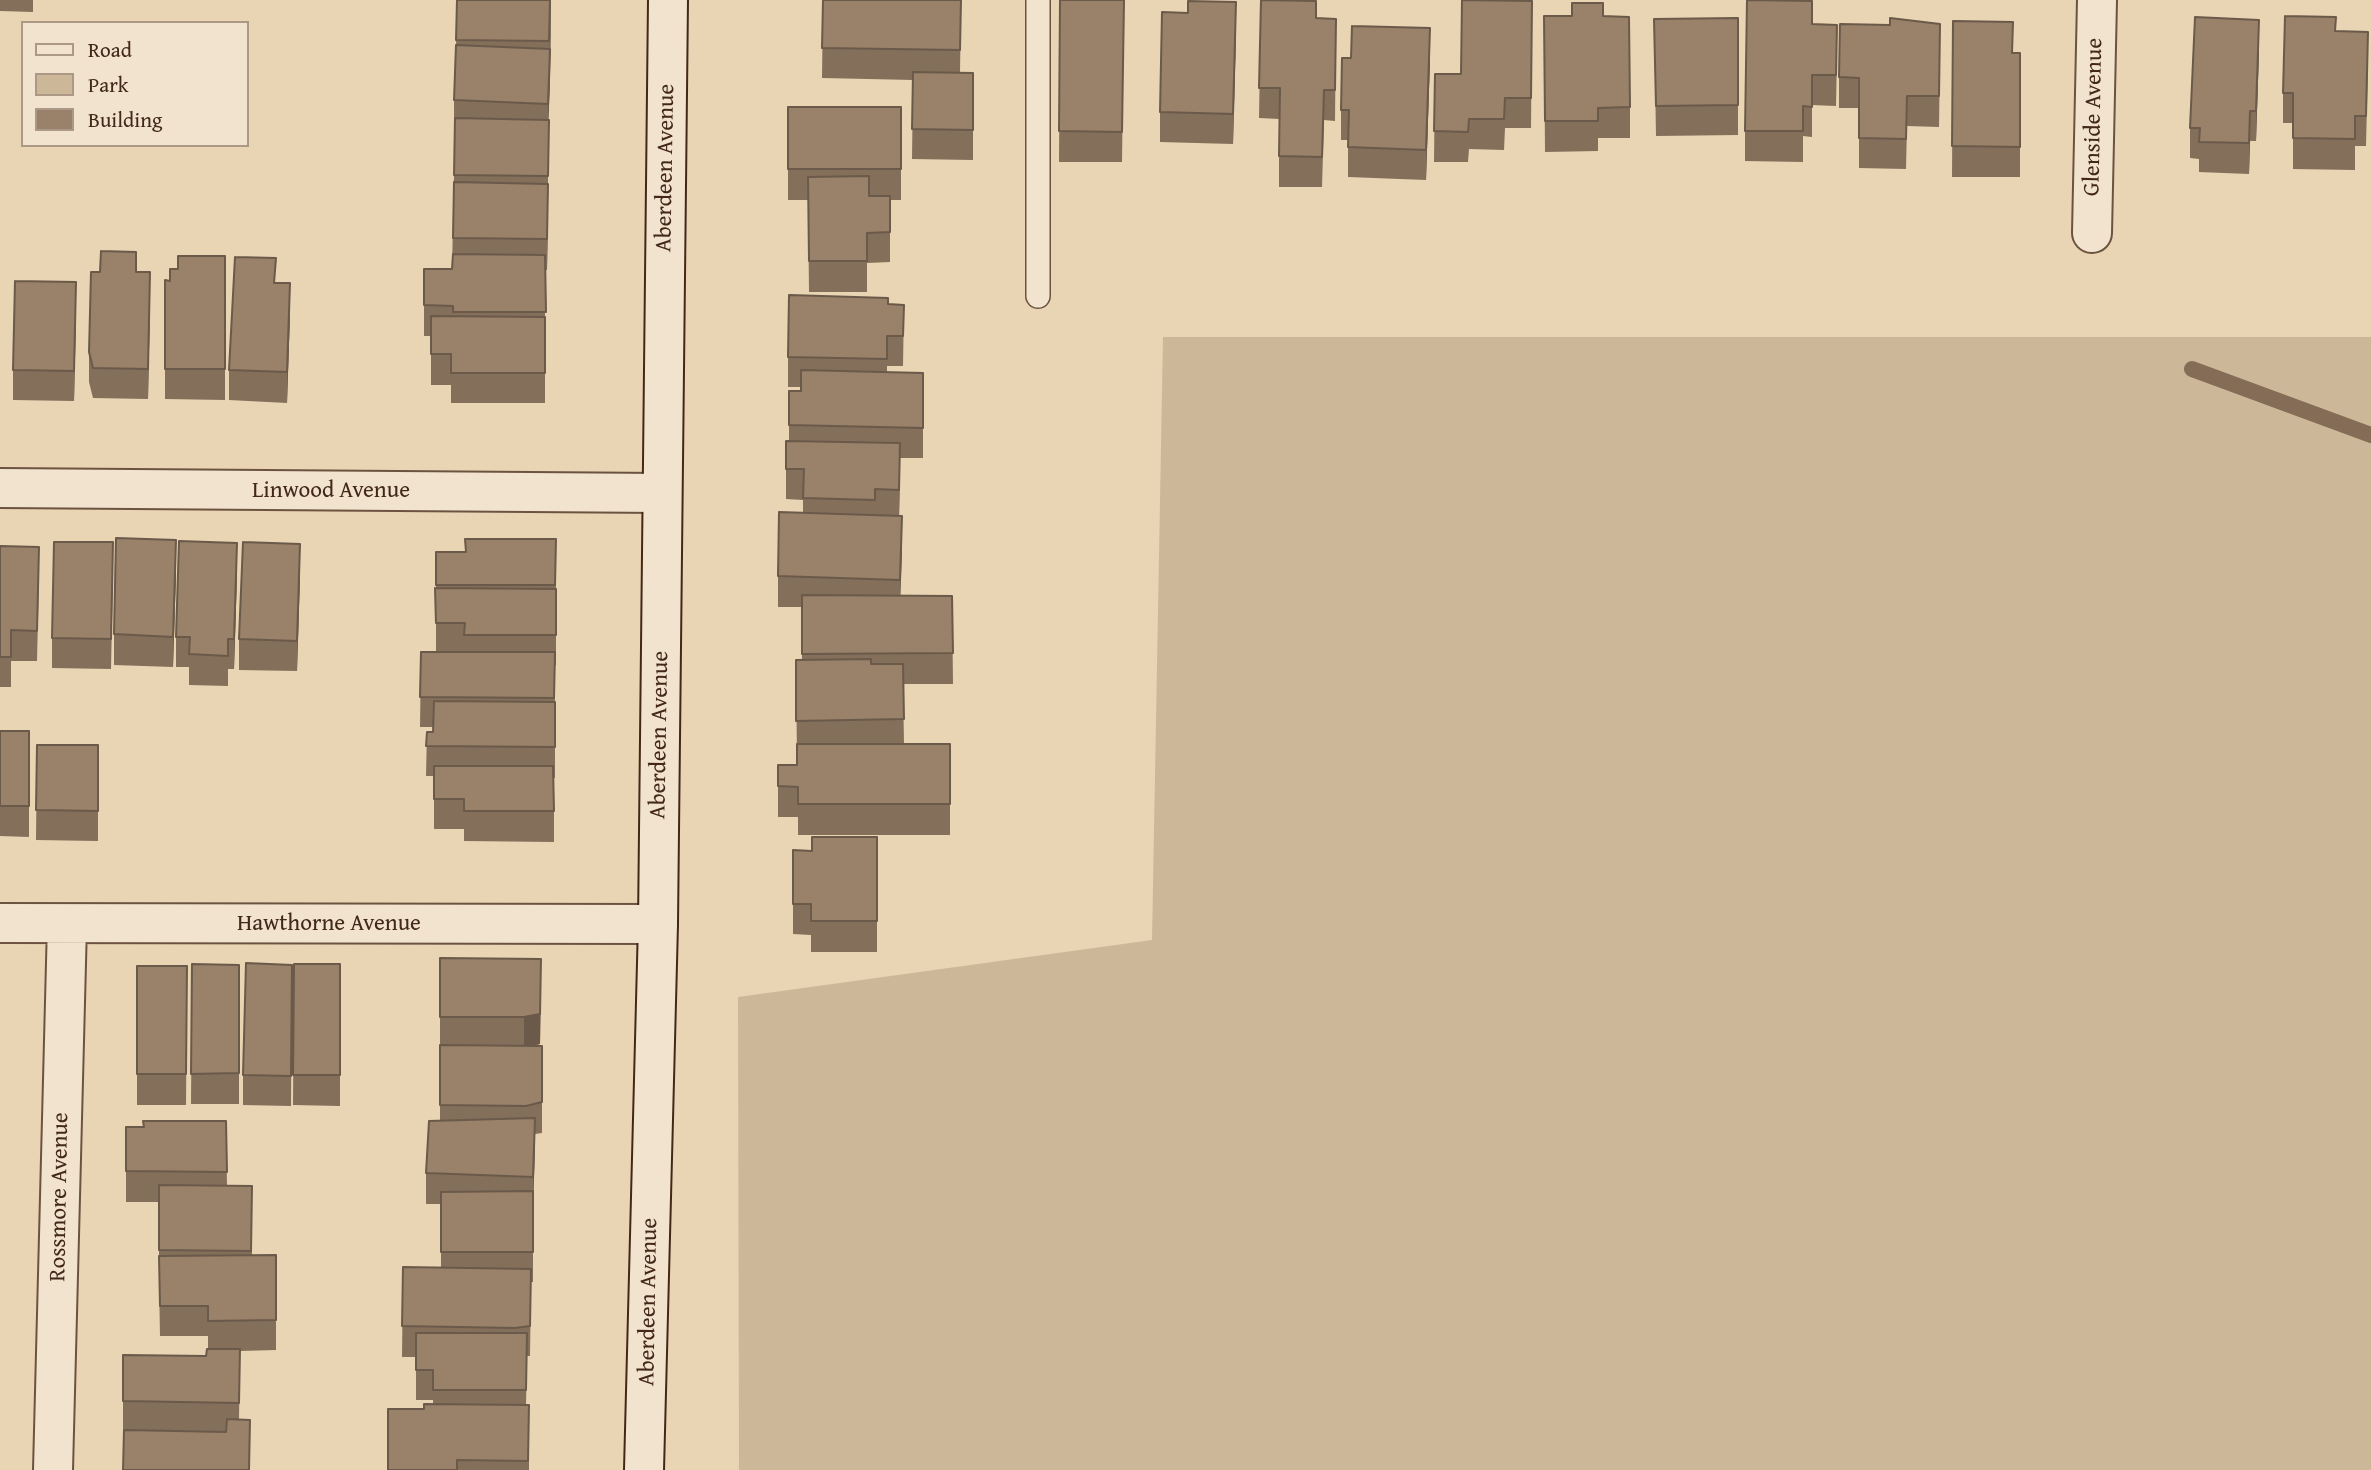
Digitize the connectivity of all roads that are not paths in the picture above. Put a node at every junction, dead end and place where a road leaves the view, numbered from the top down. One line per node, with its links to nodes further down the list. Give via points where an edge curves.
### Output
1 (668, 0): 7 (street, Aberdeen Avenue)
2 (1038, 0): 5 (lane)
3 (2097, 0): 4 (street, Glenside Avenue)
4 (2092, 233)
5 (1038, 296)
6 (0, 488): 7 (street, Linwood Avenue)
7 (662, 494): 10 (street, Aberdeen Avenue)
8 (0, 923): 9 (street, Hawthorne Avenue)
9 (67, 924): 10 (street, Hawthorne Avenue); 11 (street, Rossmore Avenue)
10 (659, 924): 12 (street, Aberdeen Avenue)
11 (53, 1470)
12 (644, 1470)

